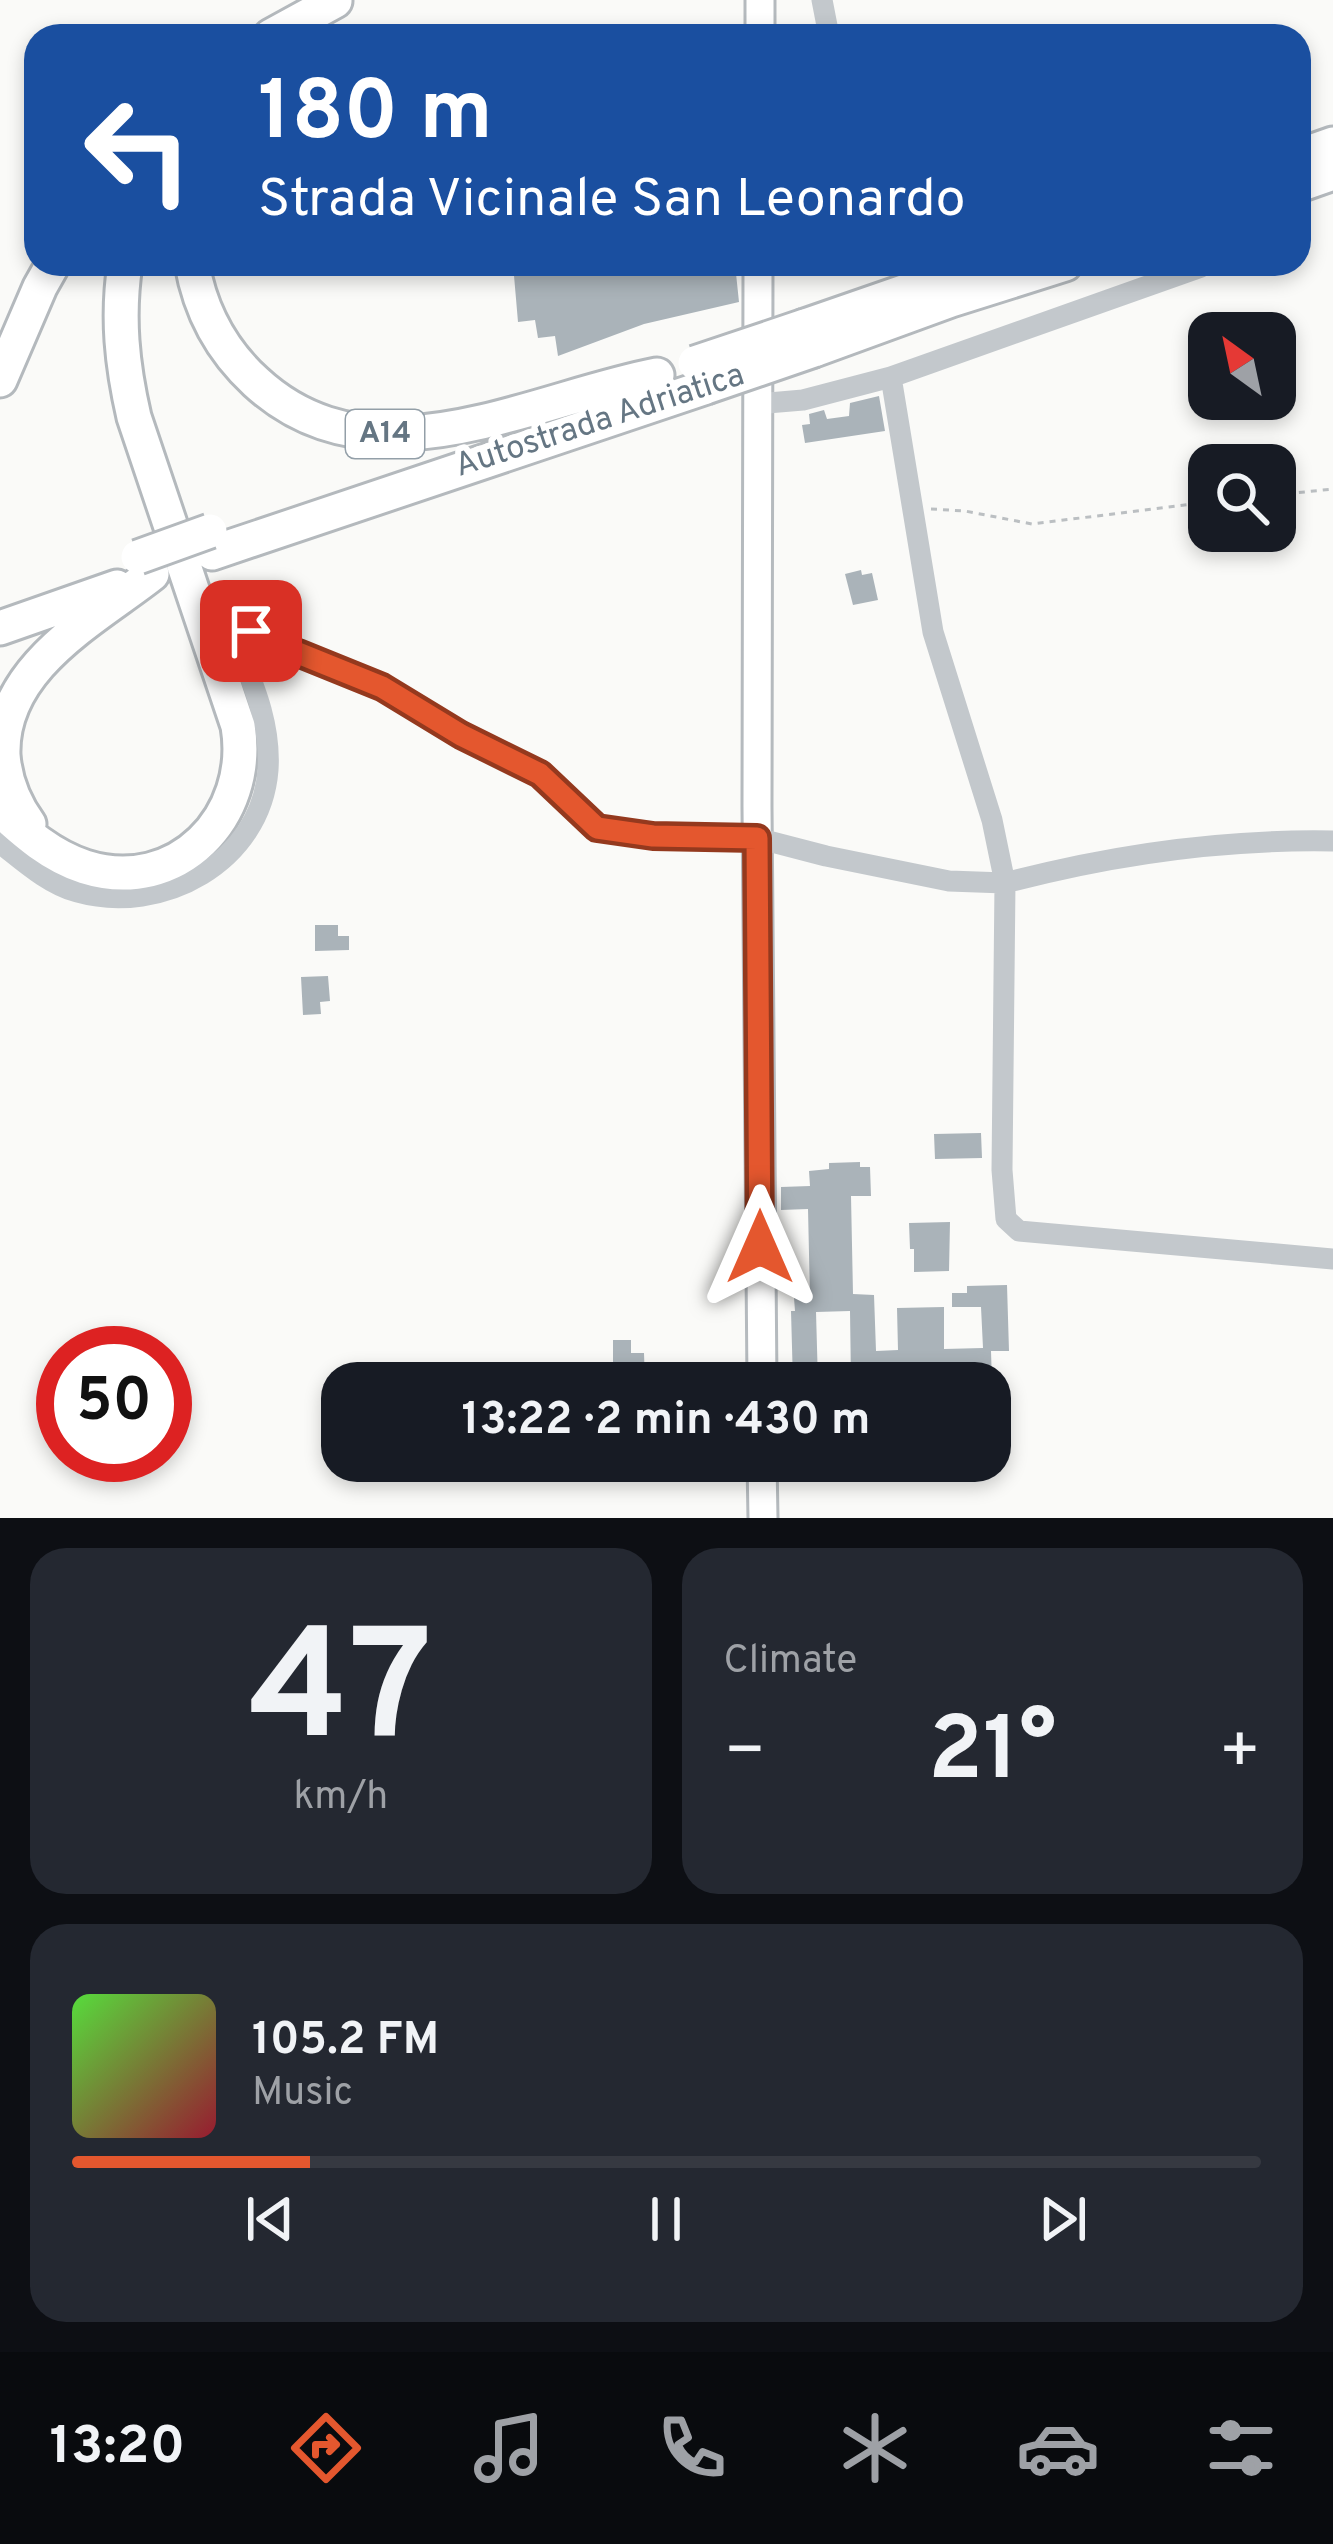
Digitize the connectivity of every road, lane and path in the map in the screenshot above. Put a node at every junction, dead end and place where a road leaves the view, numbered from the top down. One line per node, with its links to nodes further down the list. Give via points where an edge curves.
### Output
1 (336, 1): 2 (highway); 3 (highway); 4 (highway)
2 (293, 24)
3 (301, 24)
4 (310, 24)
5 (46, 276): 16 (highway)
6 (124, 276): 30 (highway, via 121,355 134,417 231,700 239,771 212,830 165,865 104,871)
7 (194, 276): 13 (highway, A14, via 209,322 245,372 281,402 343,427 436,432)
8 (758, 276): 17 (main road)
9 (956, 276): 12 (highway, Autostrada Adriatica / A14)
10 (1027, 276): 12 (highway, Autostrada Adriatica / A14)
11 (1176, 276): 15 (street)
12 (810, 338): 14 (highway, Autostrada Adriatica / A14, bridge)
13 (656, 375): 14 (highway, Autostrada Adriatica / A14); 22 (highway, Autostrada Adriatica / A14)
14 (701, 375): 22 (highway, Autostrada Adriatica / A14)
15 (891, 377): 17 (street); 21 (street)
16 (0, 380)
17 (757, 404): 27 (main road)
18 (1333, 490): 19 (path)
19 (1296, 493)
20 (1188, 505): 21 (path, via 1032,524)
21 (910, 507): 31 (street, via 934,632)
22 (211, 542): 23 (highway, Autostrada Adriatica / A14)
23 (145, 566): 24 (highway, Autostrada Adriatica / A14); 25 (highway, Autostrada Adriatica / A14); 30 (highway, via 49,654 12,706 2,743 10,794)
24 (0, 605)
25 (0, 628)
26 (0, 810): 30 (highway)
27 (757, 838): 29 (street, via 597,828 540,774 382,687 251,631 238,646 261,703 268,772 248,831 224,859 178,888 103,896 56,883); 31 (street, via 949,880); 33 (main road)
28 (1333, 841): 31 (street, via 1236,842)
29 (0, 843)
30 (55, 852)
31 (1005, 883): 32 (street, via 1006,1219 1019,1232)
32 (1333, 1258)
33 (762, 1362)
34 (762, 1482): 35 (main road)
35 (763, 1518)

